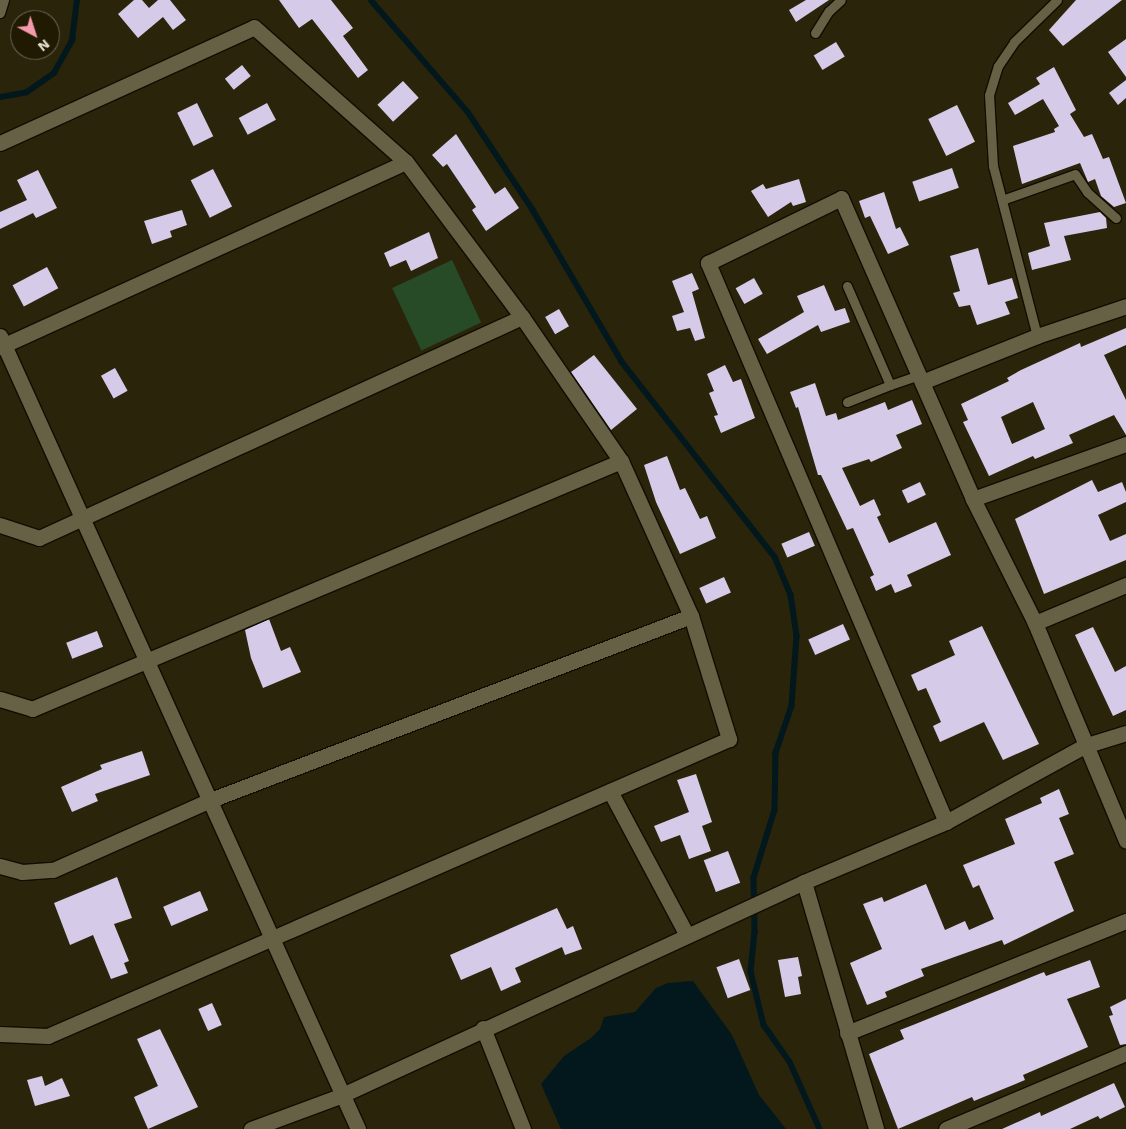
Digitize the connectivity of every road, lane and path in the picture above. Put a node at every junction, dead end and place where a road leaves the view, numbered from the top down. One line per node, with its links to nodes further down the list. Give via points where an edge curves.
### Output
1 (4, 0): 4 (lane)
2 (841, 0): 5 (lane, via 828,10)
3 (1057, 0): 8 (lane, via 1014,42 998,66 989,95 993,166)
4 (0, 13)
5 (816, 33)
6 (0, 143): 7 (street, via 254,27)
7 (406, 162): 12 (street); 14 (street)
8 (1002, 200): 9 (lane, via 1076,174 1087,192); 13 (lane)
9 (1116, 218)
10 (848, 286): 16 (lane)
11 (1126, 306): 13 (street)
12 (522, 317): 19 (street); 21 (street)
13 (1037, 336): 15 (street)
14 (1, 343): 21 (street)
15 (920, 379): 16 (lane); 20 (street); 32 (street, via 841,198 708,263)
16 (890, 384): 17 (lane)
17 (847, 402)
18 (1126, 444): 20 (street)
19 (621, 461): 24 (street); 26 (street)
20 (973, 498): 25 (street)
21 (82, 519): 22 (street, via 39,538); 26 (street)
22 (0, 525)
23 (1126, 585): 25 (street)
24 (691, 616): 30 (street, via 729,739); 31 (street)
25 (1035, 623): 29 (street)
26 (147, 658): 27 (street, via 32,709); 31 (street)
27 (0, 698)
28 (1126, 733): 29 (street)
29 (1084, 746): 32 (street); 33 (street)
30 (610, 791): 37 (street); 38 (street)
31 (208, 801): 34 (street, via 53,870 22,872); 38 (street)
32 (946, 822): 35 (street)
33 (1126, 841)
34 (0, 866)
35 (804, 882): 37 (street); 40 (street)
36 (1126, 921): 40 (street)
37 (687, 935): 39 (street)
38 (273, 939): 41 (street, via 48,1036); 43 (street)
39 (483, 1028): 43 (street); 46 (street)
40 (847, 1033): 47 (street)
41 (0, 1034)
42 (1126, 1052): 48 (street)
43 (340, 1096): 44 (street); 45 (street)
44 (251, 1129)
45 (358, 1129)
46 (523, 1129)
47 (876, 1129)
48 (946, 1129)

